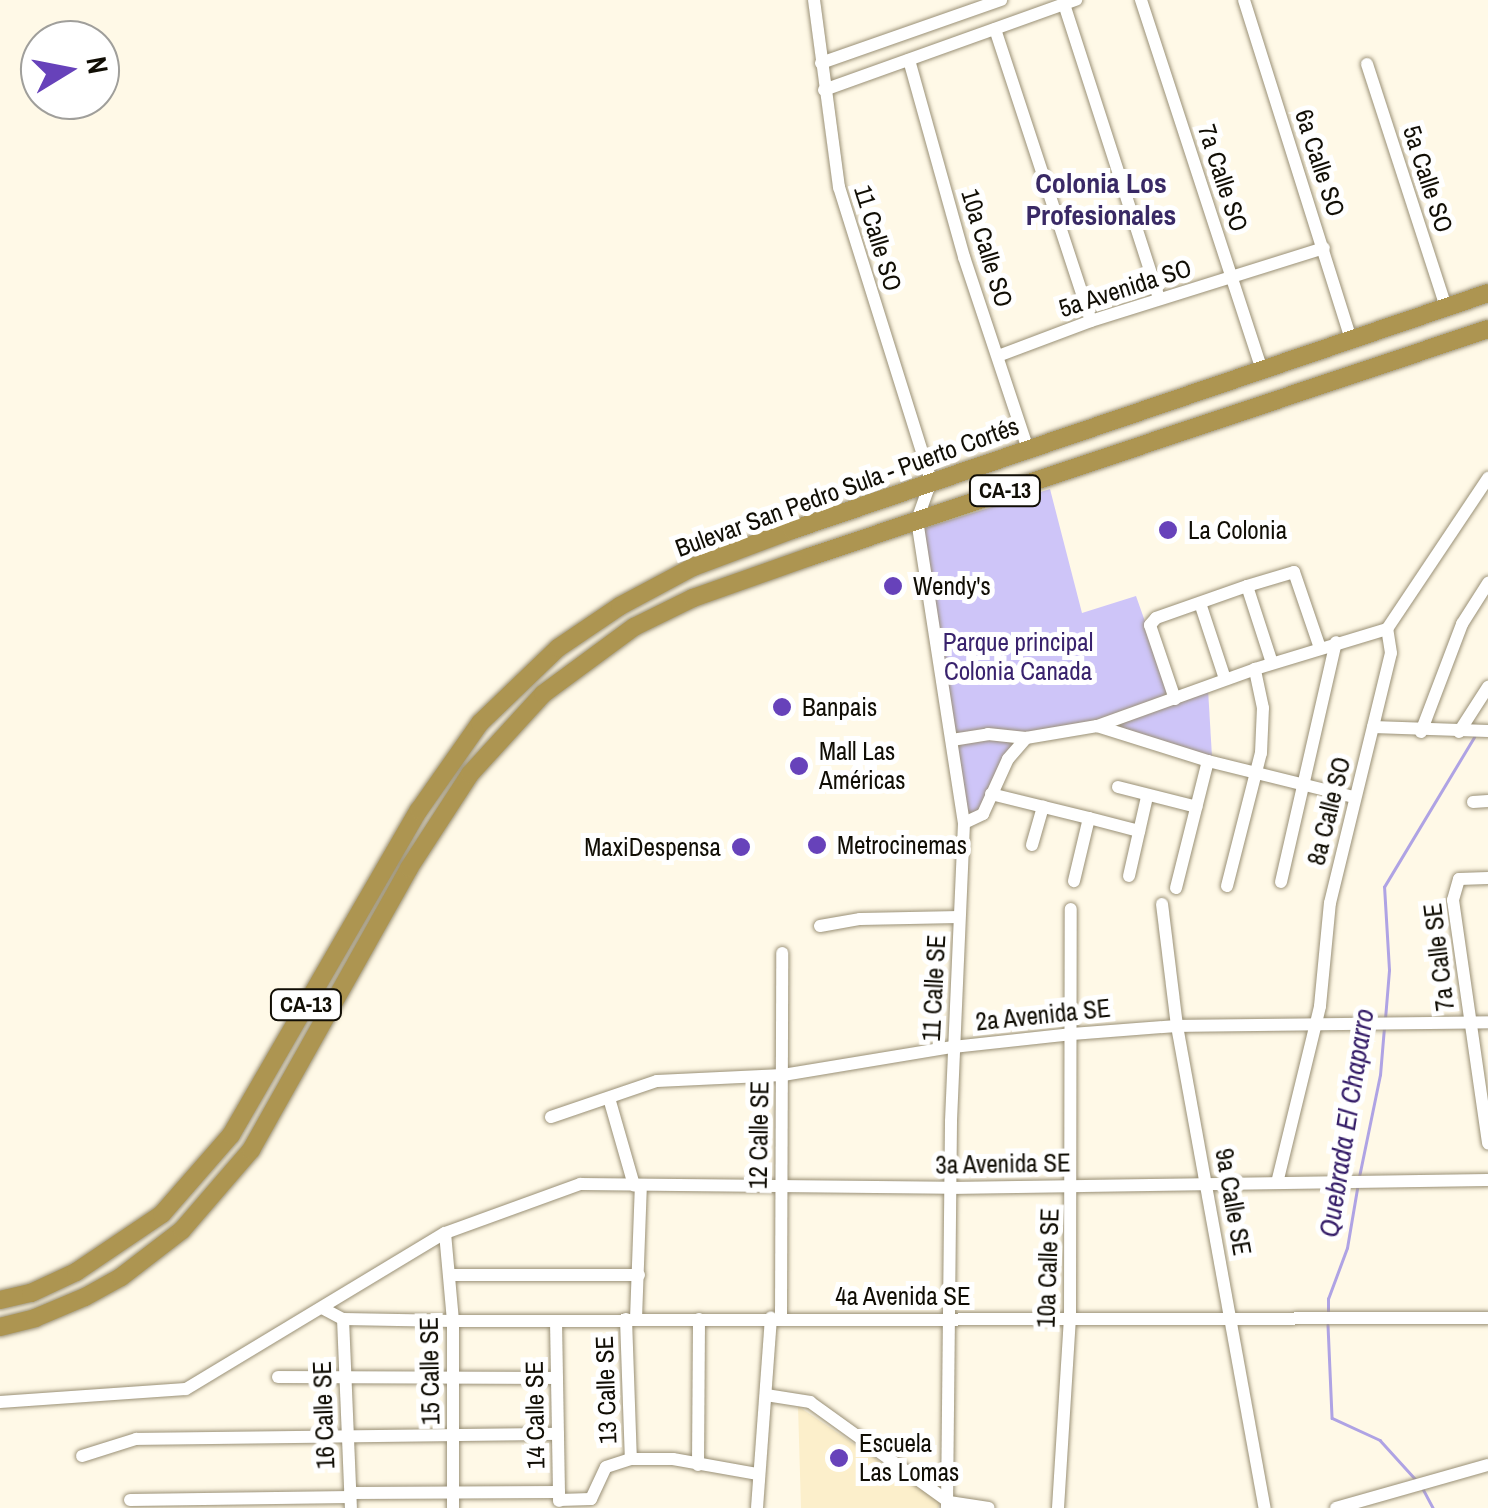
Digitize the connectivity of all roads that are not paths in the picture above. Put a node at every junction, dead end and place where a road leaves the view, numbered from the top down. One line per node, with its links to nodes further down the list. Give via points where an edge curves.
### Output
1 (814, 0): 8 (street, 11 Calle SO)
2 (1001, 0): 8 (street)
3 (1142, 0): 12 (street, 7a Calle SO)
4 (1244, 0): 11 (street, 6a Calle SO)
5 (1070, 2): 6 (street); 14 (street)
6 (995, 29): 7 (street); 16 (street)
7 (908, 60): 10 (street); 19 (street, 10a Calle SO)
8 (821, 64): 10 (street, 11 Calle SO)
9 (1367, 64): 15 (street, 5a Calle SO)
10 (824, 90): 23 (street, 11 Calle SO, via 839,188)
11 (1324, 248): 12 (street, 5a Avenida SO); 18 (street, 6a Calle SO)
12 (1232, 278): 14 (street, 5a Avenida SO); 20 (street, 7a Calle SO)
13 (1488, 293): 15 (highway, Bulevar San Pedro Sula - Puerto Cortés / CA-13)
14 (1159, 298): 16 (street, 5a Avenida SO)
15 (1446, 308): 18 (highway, Bulevar San Pedro Sula - Puerto Cortés / CA-13)
16 (1091, 321): 19 (street, 5a Avenida SO)
17 (1488, 329): 24 (highway, Bulevar San Pedro Sula - Puerto Cortés / CA-13)
18 (1351, 340): 20 (highway, Bulevar San Pedro Sula - Puerto Cortés / CA-13)
19 (998, 356): 21 (street, 10a Calle SO)
20 (1262, 370): 21 (highway, Bulevar San Pedro Sula - Puerto Cortés / CA-13)
21 (1028, 448): 23 (highway, Bulevar San Pedro Sula - Puerto Cortés / CA-13)
22 (1488, 478): 28 (street)
23 (931, 482): 24 (street, 11 Calle SE); 87 (highway, Bulevar San Pedro Sula - Puerto Cortés / CA-13, via 693,566 620,606 547,658 480,724 419,810 231,1135 162,1214 112,1250 31,1293)
24 (917, 520): 42 (street, 11 Calle SE); 99 (highway, Bulevar San Pedro Sula - Puerto Cortés / CA-13, via 693,598 634,627 544,694 470,774 240,1163 182,1230 121,1277 36,1318)
25 (1488, 583): 39 (street, via 1462,624)
26 (1247, 586): 27 (street); 30 (street, via 1294,572); 31 (street)
27 (1200, 603): 33 (street); 35 (street, via 1150,626)
28 (1387, 629): 29 (street); 37 (street, 8a Calle SO, via 1391,654)
29 (1336, 642): 30 (street); 45 (street)
30 (1320, 648): 31 (street)
31 (1272, 663): 32 (street)
32 (1255, 669): 33 (street); 44 (street, via 1264,708)
33 (1225, 679): 35 (street)
34 (1488, 687): 40 (street)
35 (1175, 699): 36 (street)
36 (1096, 726): 41 (street); 43 (street)
37 (1373, 727): 39 (street); 49 (street, 8a Calle SO)
38 (1488, 731): 40 (street)
39 (1421, 732): 40 (street)
40 (1460, 732)
41 (1026, 738): 42 (street, via 988,734); 47 (street)
42 (952, 740): 53 (street, 11 Calle SE)
43 (1208, 761): 44 (street); 50 (street)
44 (1258, 772): 45 (street); 60 (street)
45 (1304, 785): 49 (street); 59 (street)
46 (1118, 787): 48 (street)
47 (991, 794): 51 (street); 53 (street, via 983,814)
48 (1147, 797): 50 (street); 54 (street)
49 (1354, 797): 67 (street, 8a Calle SO, via 1330,902 1325,982)
50 (1196, 806): 61 (street)
51 (1043, 807): 52 (street); 55 (street)
52 (1089, 818): 54 (street); 58 (street)
53 (964, 823): 64 (street, 11 Calle SE)
54 (1139, 831): 56 (street)
55 (1032, 845)
56 (1129, 876)
57 (1488, 878): 68 (street, 7a Calle SE, via 1454,884)
58 (1074, 881)
59 (1281, 882)
60 (1227, 886)
61 (1176, 888)
62 (1162, 904): 70 (street, 9a Calle SE)
63 (1071, 909): 71 (street, 10a Calle SE)
64 (959, 917): 65 (street); 72 (street, 11 Calle SE)
65 (820, 926)
66 (782, 953): 73 (street, 12 Calle SE)
67 (1314, 1022): 68 (street, 2a Avenida SE); 70 (street, 2a Avenida SE); 78 (street, 8a Calle SO)
68 (1469, 1022): 69 (street, 2a Avenida SE); 76 (street, 7a Calle SE)
69 (1488, 1022)
70 (1178, 1026): 71 (street, 2a Avenida SE); 79 (street, 9a Calle SE)
71 (1072, 1034): 72 (street, 2a Avenida SE); 81 (street, 10a Calle SE)
72 (954, 1047): 73 (street, 2a Avenida SE); 83 (street, 11 Calle SE)
73 (783, 1075): 74 (street, 2a Avenida SE, via 657,1081); 82 (street, 12 Calle SE)
74 (609, 1098): 75 (street, 2a Avenida SE); 80 (street, 13 Calle SE)
75 (551, 1117)
76 (1488, 1144)
77 (1488, 1180): 78 (street, 3a Avenida SE)
78 (1277, 1183): 79 (street, 3a Avenida SE)
79 (1208, 1184): 81 (street, 3a Avenida SE); 89 (street, 9a Calle SE)
80 (637, 1185): 82 (street, 3a Avenida SE); 84 (street, 3a Avenida SE, via 580,1184); 86 (street, 13 Calle SE)
81 (1073, 1186): 83 (street, 3a Avenida SE); 92 (street, 10a Calle SE)
82 (781, 1187): 83 (street, 3a Avenida SE); 90 (street, 12 Calle SE)
83 (950, 1188): 91 (street, 11 Calle SE)
84 (445, 1233): 85 (street, 15 Calle SE); 88 (street)
85 (449, 1275): 86 (street); 97 (street, 15 Calle SE)
86 (639, 1275): 94 (street, 13 Calle SE)
87 (0, 1300)
88 (322, 1308): 96 (street, 4a Avenida SE); 105 (street, via 186,1390)
89 (1231, 1317): 92 (street, 4a Avenida SE); 93 (street, 4a Avenida SE); 124 (street, 9a Calle SE)
90 (776, 1318): 91 (street, 4a Avenida SE); 95 (street, 4a Avenida SE); 104 (street, 12 Calle SE)
91 (952, 1318): 92 (street, 4a Avenida SE); 119 (street, 11 Calle SE)
92 (1070, 1318): 123 (street, 10a Calle SE)
93 (1488, 1318)
94 (631, 1319): 95 (street, 4a Avenida SE); 98 (street, 4a Avenida SE); 110 (street, 13 Calle SE)
95 (699, 1319): 111 (street)
96 (343, 1320): 97 (street, 4a Avenida SE); 100 (street, 16 Calle SE)
97 (452, 1321): 98 (street, 4a Avenida SE); 102 (street, 15 Calle SE)
98 (556, 1321): 103 (street, 14 Calle SE)
99 (0, 1327)
100 (346, 1376): 101 (street); 102 (street); 108 (street, 16 Calle SE)
101 (278, 1377)
102 (453, 1378): 103 (street); 107 (street, 15 Calle SE)
103 (556, 1378): 106 (street, 14 Calle SE)
104 (766, 1395): 113 (street, 12 Calle SE); 119 (street, via 810,1402)
105 (0, 1402)
106 (558, 1434): 107 (street); 117 (street, 14 Calle SE)
107 (453, 1435): 108 (street); 114 (street, 15 Calle SE)
108 (346, 1439): 109 (street, via 136,1439); 116 (street, 16 Calle SE)
109 (82, 1456)
110 (631, 1459): 111 (street); 118 (street, via 606,1467)
111 (698, 1465): 113 (street)
112 (1488, 1465): 125 (street)
113 (757, 1474): 121 (street, 12 Calle SE)
114 (453, 1492): 116 (street); 117 (street); 120 (street, 15 Calle SE)
115 (130, 1500): 116 (street)
116 (351, 1500)
117 (559, 1500): 118 (street)
118 (592, 1503)
119 (948, 1505): 122 (street)
120 (453, 1508)
121 (756, 1508)
122 (989, 1508)
123 (1058, 1508)
124 (1265, 1508)
125 (1336, 1508)

